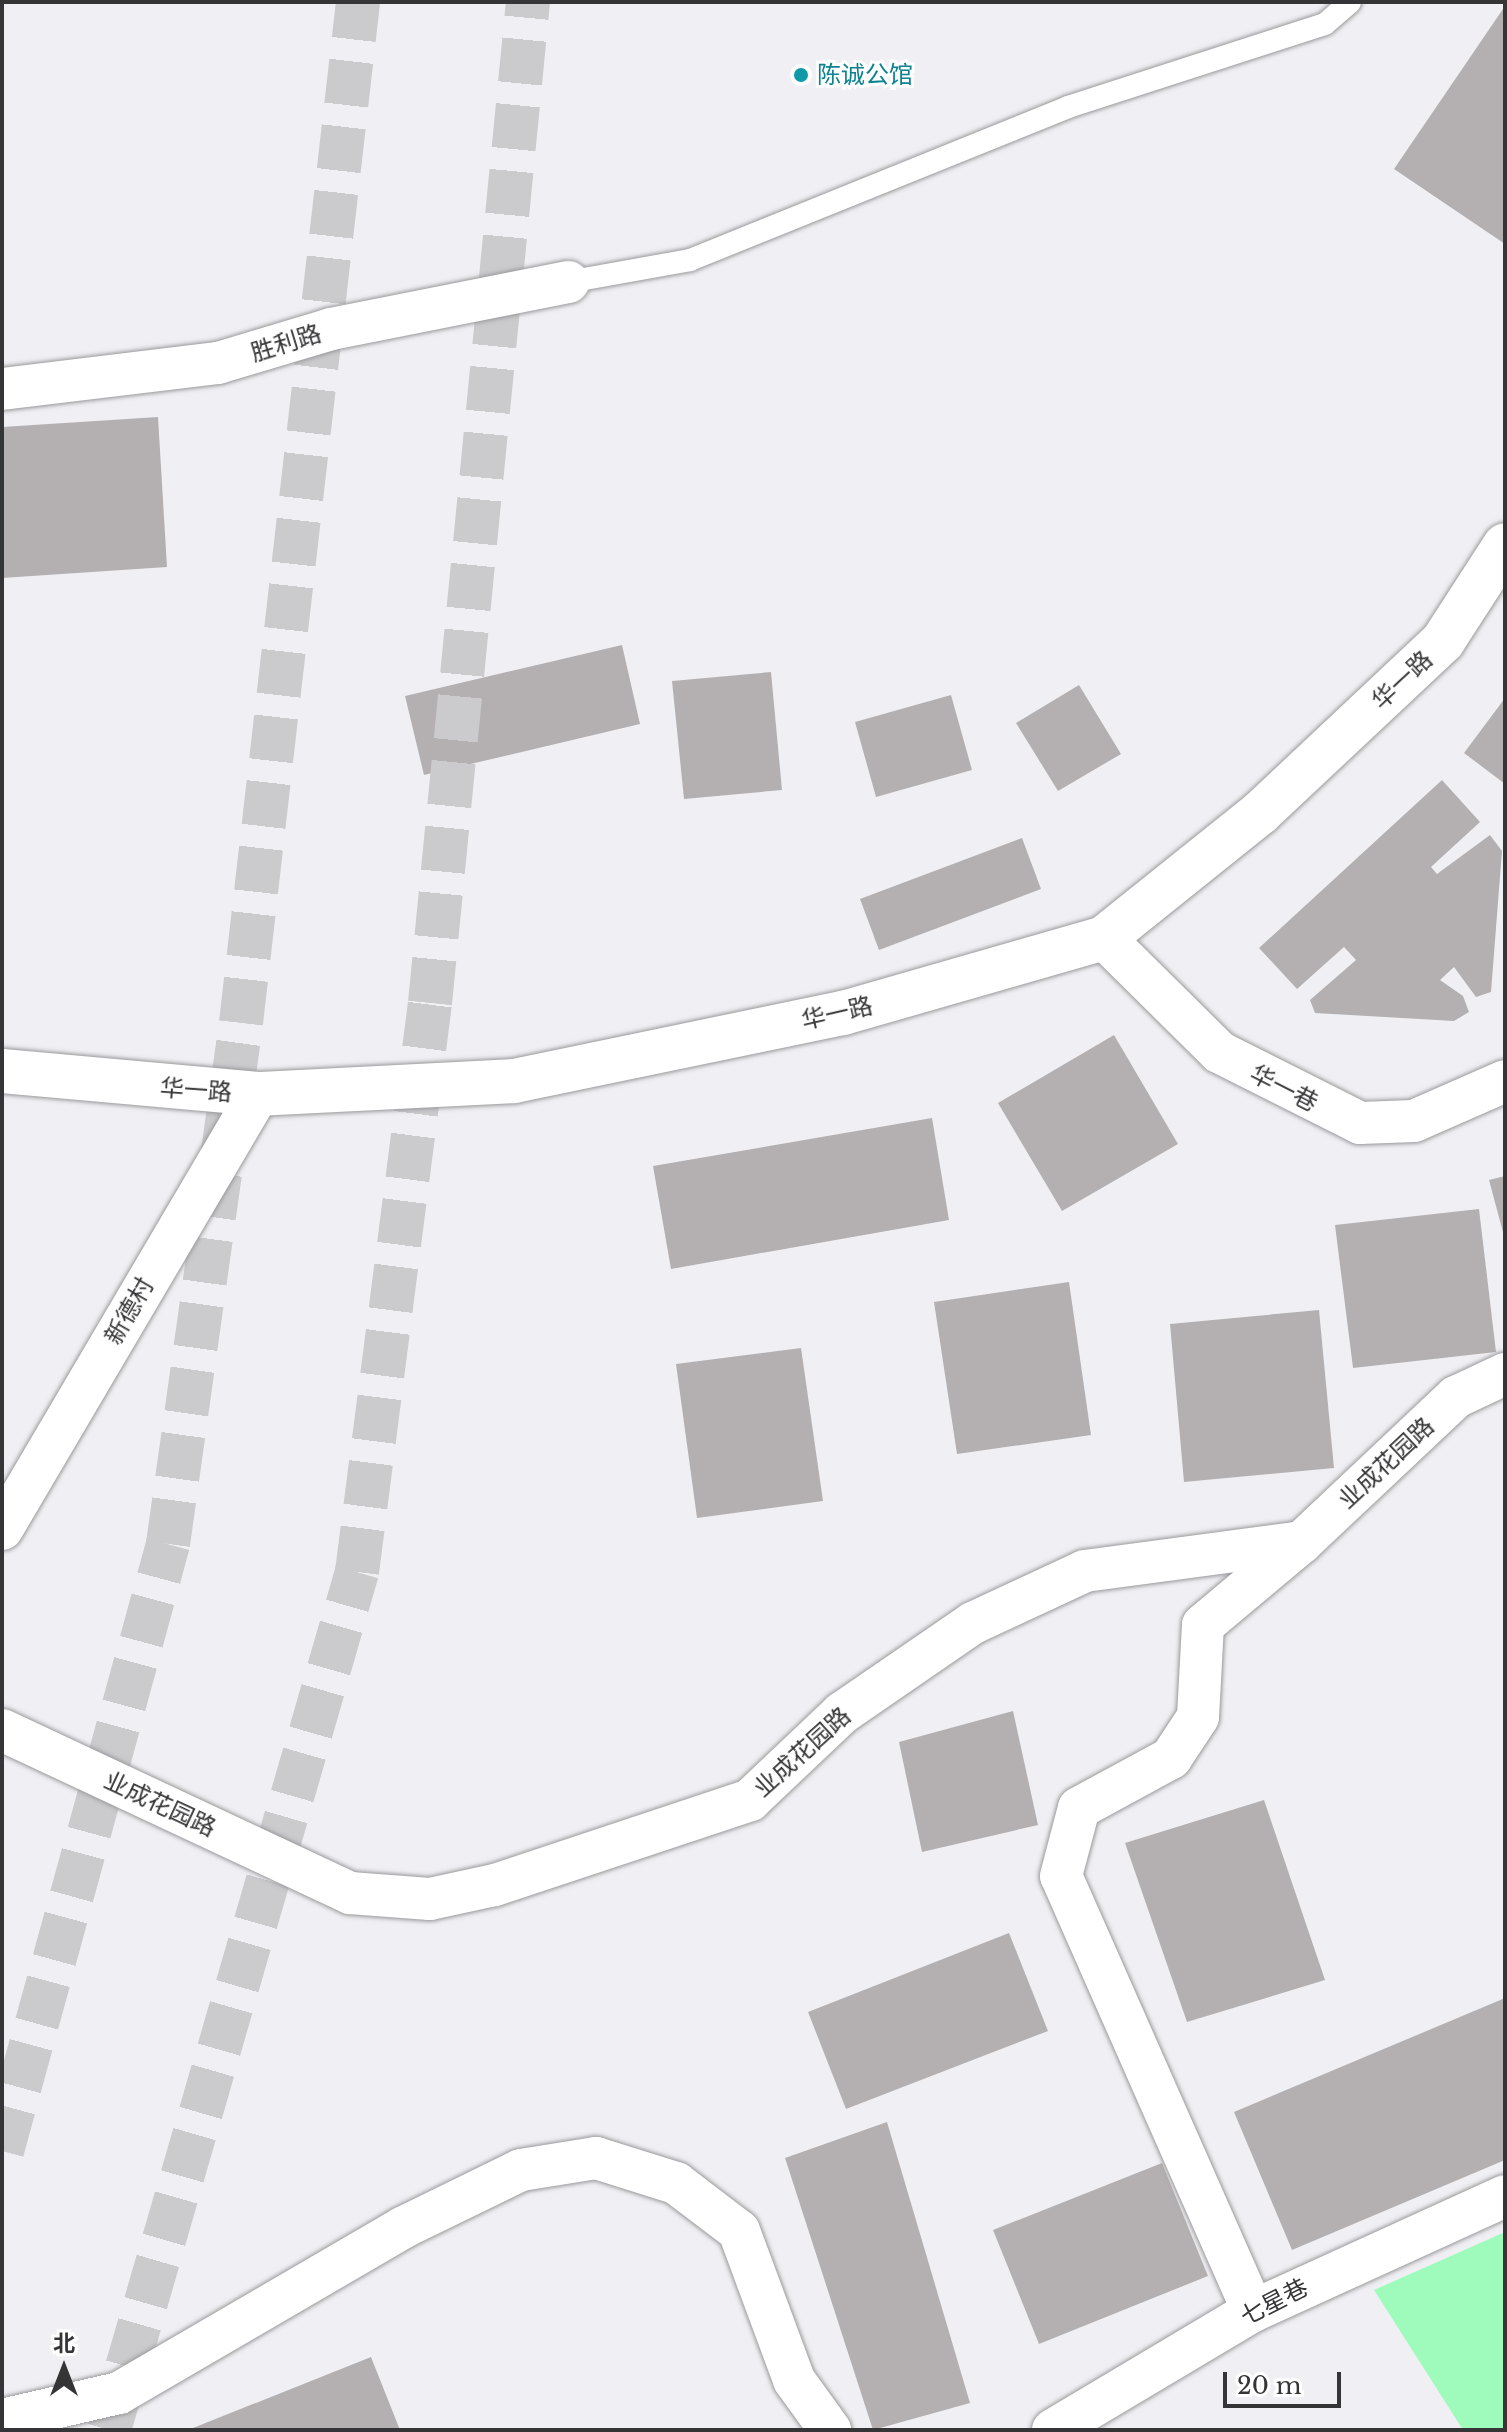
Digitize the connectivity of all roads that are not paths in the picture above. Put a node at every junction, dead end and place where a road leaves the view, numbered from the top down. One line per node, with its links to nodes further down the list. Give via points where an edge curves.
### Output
1 (1350, 2): 2 (lane, via 1325,24 1068,107 690,260)
2 (568, 282): 3 (street, 胜利路, via 331,329 218,363)
3 (2, 389)
4 (1505, 545): 5 (street, 华一路, via 1443,641 1260,813)
5 (1104, 938): 7 (street, 华一巷, via 1219,1052 1360,1123 1414,1121); 8 (street, 华一路, via 857,1010 514,1081)
6 (2, 1071): 8 (street, 华一路)
7 (1505, 1081)
8 (258, 1094): 10 (street, 新德村)
9 (1505, 1374): 11 (street, 业成花园路, via 1456,1397)
10 (2, 1529)
11 (1302, 1542): 12 (street, 业成花园路, via 1085,1571 973,1623 842,1713 750,1800 495,1885 430,1899 350,1893); 14 (street, via 1203,1625 1198,1717 1171,1758 1079,1808 1061,1876)
12 (2, 1730)
13 (1505, 2196): 14 (street, 七星巷)
14 (1253, 2311): 17 (street, 七星巷)
15 (2, 2420): 16 (street, via 119,2393 402,2228 521,2170 596,2158 676,2183 739,2231 794,2380)
16 (830, 2430)
17 (1053, 2430)

